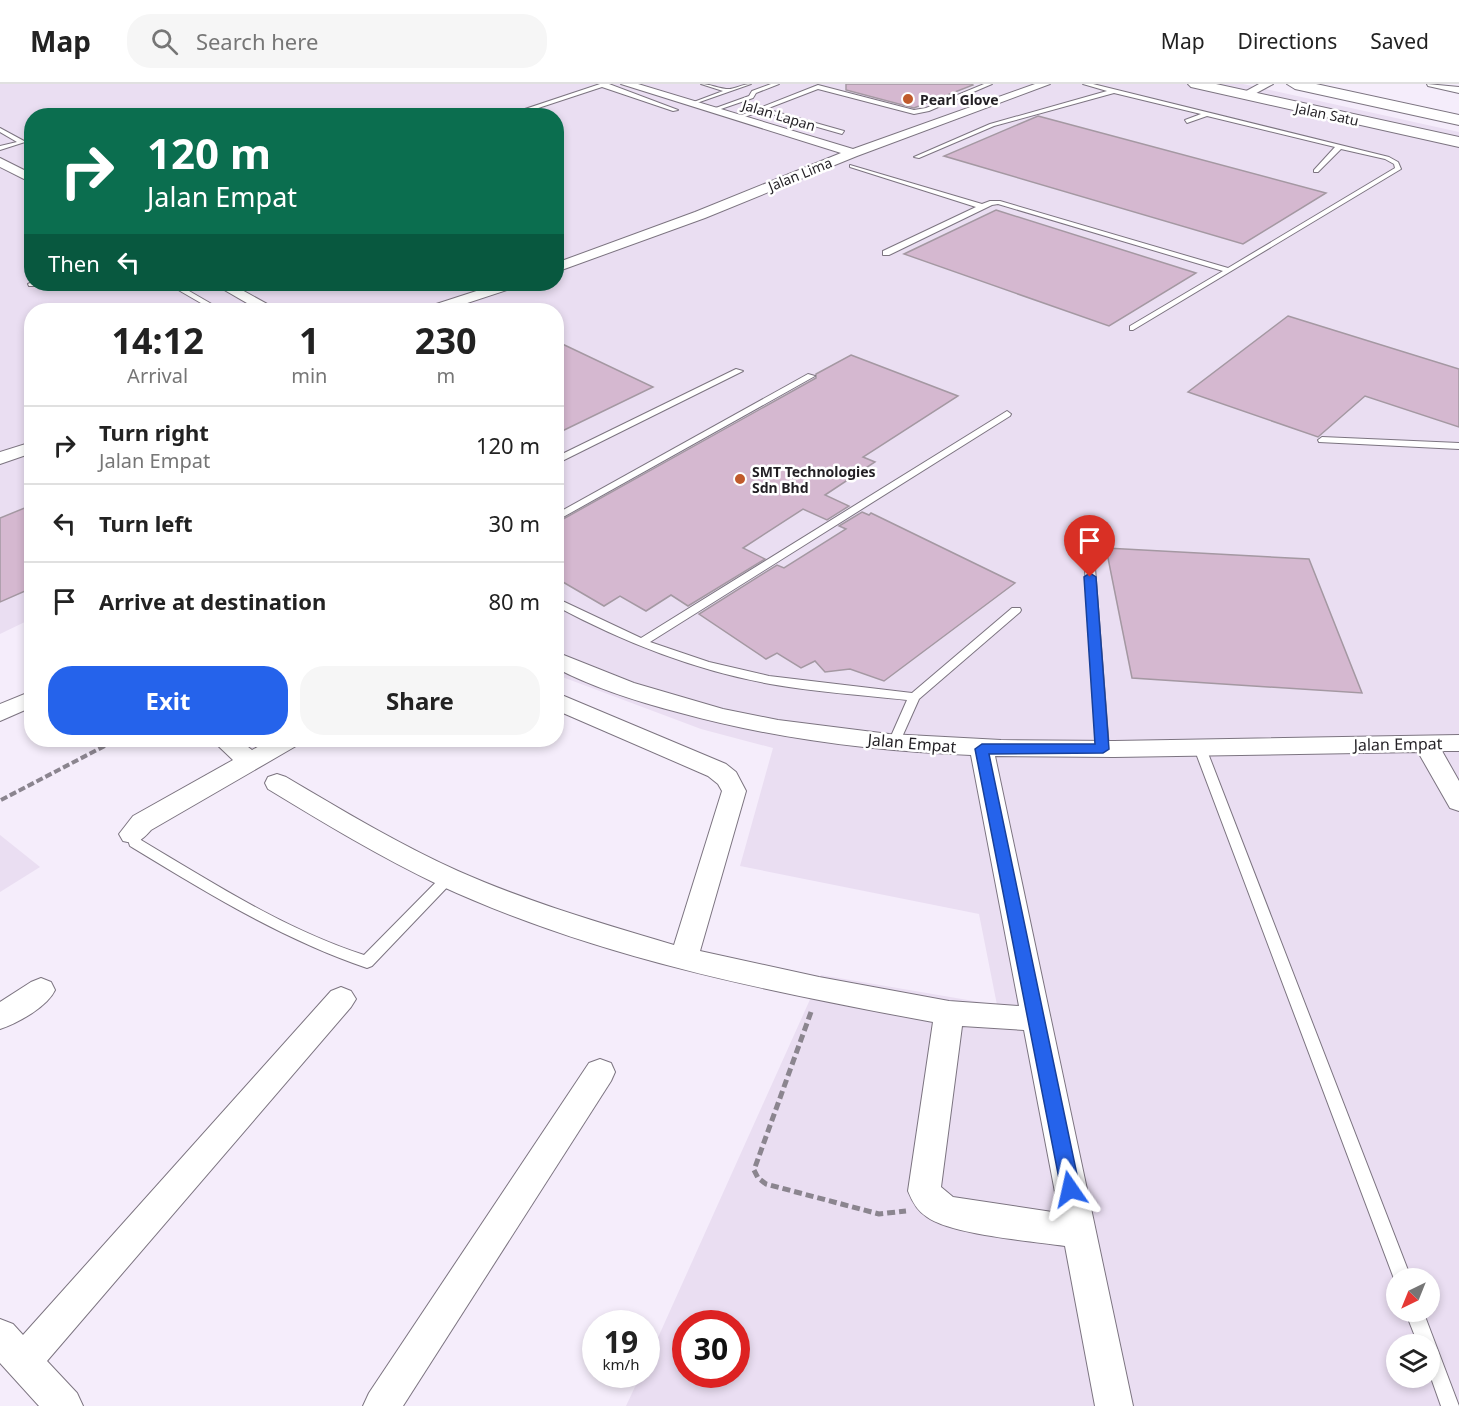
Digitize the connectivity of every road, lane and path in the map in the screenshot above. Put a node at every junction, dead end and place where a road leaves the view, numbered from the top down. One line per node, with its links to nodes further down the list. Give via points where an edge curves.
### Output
1 (626, 84): 21 (street, Jalan Lapan)
2 (704, 84): 18 (lane)
3 (748, 84): 18 (lane)
4 (776, 84): 25 (lane)
5 (808, 84): 16 (lane)
6 (989, 84): 16 (lane, via 914,112)
7 (1045, 84): 37 (street, Jalan Lima)
8 (1086, 84): 19 (lane)
9 (1196, 84): 20 (main road, Jalan Satu)
10 (1218, 84): 20 (main road, Jalan Satu)
11 (1268, 84): 20 (street)
12 (1295, 84): 29 (main road)
13 (1336, 84): 26 (main road)
14 (1432, 84): 17 (street)
15 (604, 85): 22 (lane); 24 (lane)
16 (818, 87): 23 (lane)
17 (1459, 90)
18 (728, 91): 21 (lane)
19 (1114, 91): 27 (lane); 36 (lane, via 992,125)
20 (1246, 91): 33 (main road, Jalan Satu)
21 (693, 104): 25 (street, Jalan Lapan)
22 (532, 108)
23 (760, 109): 28 (lane); 32 (lane)
24 (675, 110)
25 (712, 110): 28 (street, Jalan Lapan)
26 (1459, 111)
27 (1207, 114): 30 (lane); 34 (lane)
28 (737, 118): 37 (street, Jalan Lapan)
29 (1459, 120)
30 (1187, 121)
31 (0, 130): 35 (lane, via 22,142)
32 (842, 132)
33 (1459, 141)
34 (1340, 146): 39 (lane); 44 (lane, via 1387,158 1396,162 1398,169)
35 (0, 148)
36 (917, 157)
37 (853, 160): 41 (lane); 43 (street, Jalan Lima)
38 (0, 162): 40 (street)
39 (1316, 171)
40 (24, 175)
41 (983, 207): 42 (lane); 44 (lane, via 1004,203)
42 (886, 253)
43 (564, 265)
44 (1228, 270): 51 (lane)
45 (184, 291): 48 (lane)
46 (234, 291): 49 (street)
47 (490, 291): 50 (street)
48 (206, 303)
49 (257, 303)
50 (453, 303)
51 (1134, 328)
52 (739, 371): 58 (lane)
53 (811, 376): 60 (lane)
54 (1006, 414): 64 (lane)
55 (1322, 440): 56 (lane)
56 (1459, 446)
57 (24, 450): 59 (street)
58 (564, 457)
59 (0, 458)
60 (564, 514)
61 (1089, 555): 78 (lane)
62 (564, 605): 64 (lane)
63 (1016, 610): 66 (lane)
64 (641, 643): 66 (lane, via 707,666 798,685)
65 (564, 663): 70 (street, Jalan Empat, via 630,691 713,715 796,732)
66 (914, 697): 70 (lane)
67 (24, 702): 69 (street)
68 (564, 703): 85 (street, via 717,770 734,790)
69 (0, 713)
70 (894, 743): 77 (street, Jalan Empat)
71 (1459, 743): 72 (street, Jalan Empat)
72 (1425, 744): 76 (street, Jalan Empat); 82 (street)
73 (103, 747): 81 (path)
74 (233, 747): 79 (street)
75 (275, 747): 79 (street)
76 (1200, 748): 78 (street, Jalan Empat); 95 (lane)
77 (982, 749): 78 (street, Jalan Empat); 91 (street)
78 (1103, 749)
79 (250, 761): 83 (street, via 142,823)
80 (277, 783): 84 (street, via 362,834)
81 (1, 801)
82 (1459, 802)
83 (132, 834): 84 (lane, via 135,843 233,901 339,954 367,962)
84 (449, 878): 85 (street, via 558,921)
85 (684, 959): 86 (street)
86 (819, 989): 89 (street); 93 (path, via 754,1170 758,1178 766,1184 879,1214 909,1211)
87 (41, 990): 90 (street)
88 (341, 999): 96 (street)
89 (949, 1013): 91 (street); 93 (street, via 924,1181 924,1191)
90 (0, 1017)
91 (1036, 1019): 94 (street)
92 (600, 1072): 99 (street)
93 (932, 1203): 94 (street, via 953,1213)
94 (1079, 1232): 100 (street)
95 (1398, 1268)
96 (12, 1350): 98 (street)
97 (1440, 1378): 101 (lane)
98 (64, 1406)
99 (382, 1406)
100 (1114, 1406)
101 (1450, 1406)

